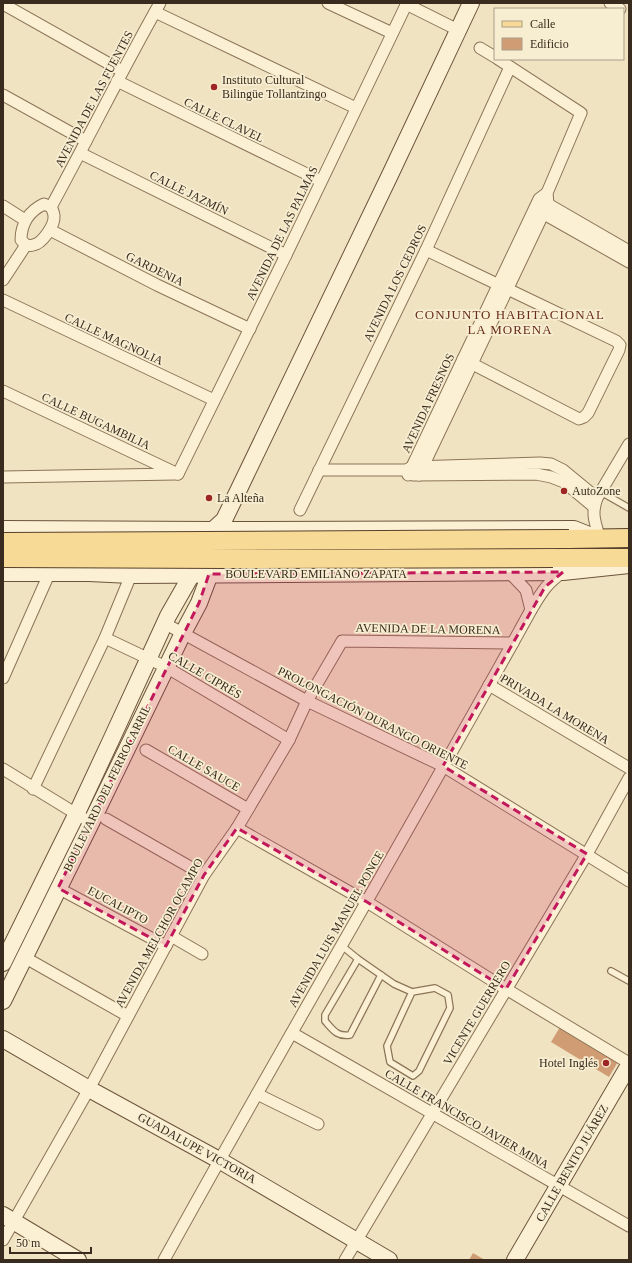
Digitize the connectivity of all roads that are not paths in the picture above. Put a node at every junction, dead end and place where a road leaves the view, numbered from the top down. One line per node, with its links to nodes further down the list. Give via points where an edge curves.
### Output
1 (328, 3): 7 (street)
2 (406, 3): 6 (street); 7 (street, AVENIDA DE LAS PALMAS)
3 (470, 3): 6 (street)
4 (3, 4): 12 (street)
5 (157, 7): 12 (street, AVENIDA DE LAS FUENTES); 15 (street)
6 (458, 30): 44 (street, via 390,177)
7 (392, 33): 15 (street, AVENIDA DE LAS PALMAS)
8 (480, 48): 9 (street)
9 (494, 56)
10 (500, 60): 11 (street)
11 (510, 67): 19 (street, AVENIDA FRESNOS, via 582,113); 25 (street, AVENIDA LOS CEDROS)
12 (122, 71): 13 (street, AVENIDA DE LAS FUENTES)
13 (117, 81): 16 (street, AVENIDA DE LAS FUENTES); 18 (street, CALLE CLAVEL)
14 (3, 95): 16 (street)
15 (356, 108): 18 (street, AVENIDA DE LAS PALMAS)
16 (86, 140): 17 (street, AVENIDA DE LAS FUENTES)
17 (80, 153): 21 (street, AVENIDA DE LAS FUENTES); 27 (street, CALLE JAZMÍN)
18 (321, 181): 27 (street, AVENIDA DE LAS PALMAS)
19 (542, 203): 26 (street); 28 (street); 30 (street, AVENIDA FRESNOS)
20 (3, 206): 22 (street)
21 (51, 207): 22 (street, via 44,204 36,207); 23 (street, via 55,215)
22 (25, 220): 24 (street, via 22,240)
23 (50, 230): 24 (street, via 33,246); 32 (street, GARDENIA)
24 (26, 245): 29 (street)
25 (426, 250): 30 (street); 37 (street, AVENIDA LOS CEDROS)
26 (629, 251)
27 (286, 255): 32 (street, AVENIDA DE LAS PALMAS)
28 (629, 262)
29 (3, 280)
30 (503, 287): 33 (street, AVENIDA FRESNOS); 33 (street, via 616,341 620,345 619,350 588,413 579,419)
31 (3, 300): 35 (street, CALLE MAGNOLIA)
32 (250, 329): 35 (street, AVENIDA DE LAS PALMAS)
33 (468, 361): 38 (street, AVENIDA FRESNOS)
34 (3, 391): 39 (street, CALLE BUGAMBILIA)
35 (214, 400): 39 (street, AVENIDA DE LAS PALMAS)
36 (629, 444): 41 (street)
37 (319, 470): 38 (street); 43 (street, AVENIDA LOS CEDROS)
38 (413, 471): 41 (street, via 551,464 563,470)
39 (178, 474): 40 (street)
40 (3, 477)
41 (597, 499): 42 (lane); 47 (street, via 594,518)
42 (629, 508)
43 (300, 510)
44 (221, 526): 45 (street); 47 (street, via 574,530); 56 (street, BOULEVARD DEL FERROCARRIL); 57 (street, BOULEVARD DEL FERROCARRIL)
45 (3, 529)
46 (629, 538): 47 (main road)
47 (600, 539): 48 (main road, bridge)
48 (3, 542)
49 (3, 558): 51 (main road, BOULEVARD EMILIANO ZAPATA, bridge)
50 (629, 558): 51 (main road, BOULEVARD EMILIANO ZAPATA)
51 (558, 565): 52 (street, BOULEVARD EMILIANO ZAPATA); 53 (street, BOULEVARD EMILIANO ZAPATA); 59 (street, AVENIDA LUIS MANUEL PONCE, via 553,579)
52 (629, 565)
53 (509, 572): 57 (street, BOULEVARD EMILIANO ZAPATA); 59 (street, via 526,590)
54 (3, 573): 55 (street, BOULEVARD EMILIANO ZAPATA)
55 (49, 574): 58 (street, BOULEVARD EMILIANO ZAPATA); 67 (street)
56 (192, 574): 57 (street, BOULEVARD EMILIANO ZAPATA); 58 (street, BOULEVARD EMILIANO ZAPATA); 60 (street, BOULEVARD DEL FERROCARRIL)
57 (209, 574): 61 (street, BOULEVARD DEL FERROCARRIL)
58 (131, 575): 62 (street)
59 (531, 610): 64 (street, AVENIDA LUIS MANUEL PONCE)
60 (164, 623): 61 (street, PROLONGACIÓN DURANGO ORIENTE); 65 (street, BOULEVARD DEL FERROCARRIL)
61 (183, 633): 66 (street, BOULEVARD DEL FERROCARRIL); 69 (street, PROLONGACIÓN DURANGO ORIENTE)
62 (105, 638): 65 (street, CALLE CIPRÉS); 76 (street)
63 (342, 641): 64 (street, AVENIDA DE LA MORENA); 69 (street, AVENIDA MELCHOR OCAMPO)
64 (513, 643): 68 (street, AVENIDA LUIS MANUEL PONCE)
65 (148, 658): 66 (street, CALLE CIPRÉS); 78 (street, BOULEVARD DEL FERROCARRIL)
66 (166, 667): 70 (street, CALLE CIPRÉS); 79 (street, BOULEVARD DEL FERROCARRIL)
67 (3, 678)
68 (489, 685): 72 (street, AVENIDA LUIS MANUEL PONCE); 73 (street, PRIVADA LA MORENA)
69 (307, 701): 70 (street, AVENIDA MELCHOR OCAMPO); 72 (street, PROLONGACIÓN DURANGO ORIENTE)
70 (289, 740): 77 (street, AVENIDA MELCHOR OCAMPO)
71 (146, 750): 77 (street, CALLE SAUCE)
72 (443, 766): 81 (street, PROLONGACIÓN DURANGO ORIENTE); 86 (street, AVENIDA LUIS MANUEL PONCE)
73 (629, 768)
74 (3, 769): 76 (street)
75 (629, 778): 81 (street, VICENTE GUERRERO)
76 (33, 789): 78 (street)
77 (248, 809): 80 (street, AVENIDA MELCHOR OCAMPO)
78 (76, 815): 79 (street); 83 (street, BOULEVARD DEL FERROCARRIL)
79 (98, 821): 82 (street); 85 (street, BOULEVARD DEL FERROCARRIL)
80 (237, 828): 82 (street, AVENIDA MELCHOR OCAMPO); 86 (street)
81 (587, 854): 84 (street, PROLONGACIÓN DURANGO ORIENTE); 97 (street, VICENTE GUERRERO)
82 (204, 875): 87 (street, AVENIDA MELCHOR OCAMPO)
83 (44, 880): 85 (street); 90 (street, BOULEVARD DEL FERROCARRIL)
84 (629, 881)
85 (58, 888): 88 (street, EUCALIPTO); 92 (street, BOULEVARD DEL FERROCARRIL)
86 (367, 902): 89 (street, AVENIDA LUIS MANUEL PONCE); 97 (street)
87 (171, 936): 88 (street, AVENIDA MELCHOR OCAMPO); 91 (street)
88 (166, 946): 100 (street, AVENIDA MELCHOR OCAMPO)
89 (342, 946): 93 (lane); 101 (street, AVENIDA LUIS MANUEL PONCE)
90 (5, 952): 92 (street)
91 (202, 954)
92 (24, 957): 99 (street, BOULEVARD DEL FERROCARRIL); 100 (street)
93 (358, 959): 95 (lane); 95 (lane, via 325,1016 325,1021 334,1031 343,1036 350,1035)
94 (611, 971): 96 (lane)
95 (381, 975): 98 (lane)
96 (629, 981)
97 (506, 989): 103 (street); 106 (street, VICENTE GUERRERO)
98 (412, 992): 98 (lane, via 387,1046 390,1062 413,1076 419,1071 450,1008 448,995 435,988)
99 (3, 1001)
100 (128, 1016): 104 (street, AVENIDA MELCHOR OCAMPO)
101 (292, 1033): 105 (street, AVENIDA LUIS MANUEL PONCE); 106 (street, CALLE FRANCISCO JAVIER MINA)
102 (3, 1039): 104 (street, GUADALUPE VICTORIA)
103 (629, 1064): 109 (street, CALLE BENITO JUÁREZ)
104 (90, 1088): 108 (street, GUADALUPE VICTORIA); 110 (street, AVENIDA MELCHOR OCAMPO)
105 (257, 1094): 107 (street); 108 (street, AVENIDA LUIS MANUEL PONCE)
106 (432, 1114): 109 (street, CALLE FRANCISCO JAVIER MINA); 113 (street, VICENTE GUERRERO)
107 (318, 1124)
108 (219, 1160): 113 (street, GUADALUPE VICTORIA); 115 (street, AVENIDA LUIS MANUEL PONCE)
109 (558, 1186): 111 (street, CALLE FRANCISCO JAVIER MINA); 118 (street, CALLE BENITO JUÁREZ)
110 (8, 1218): 112 (street, AVENIDA MELCHOR OCAMPO); 114 (street)
111 (629, 1226)
112 (3, 1240)
113 (356, 1241): 116 (street, VICENTE GUERRERO); 117 (street, GUADALUPE VICTORIA)
114 (78, 1260)
115 (164, 1260)
116 (345, 1260)
117 (388, 1260)
118 (515, 1260)

